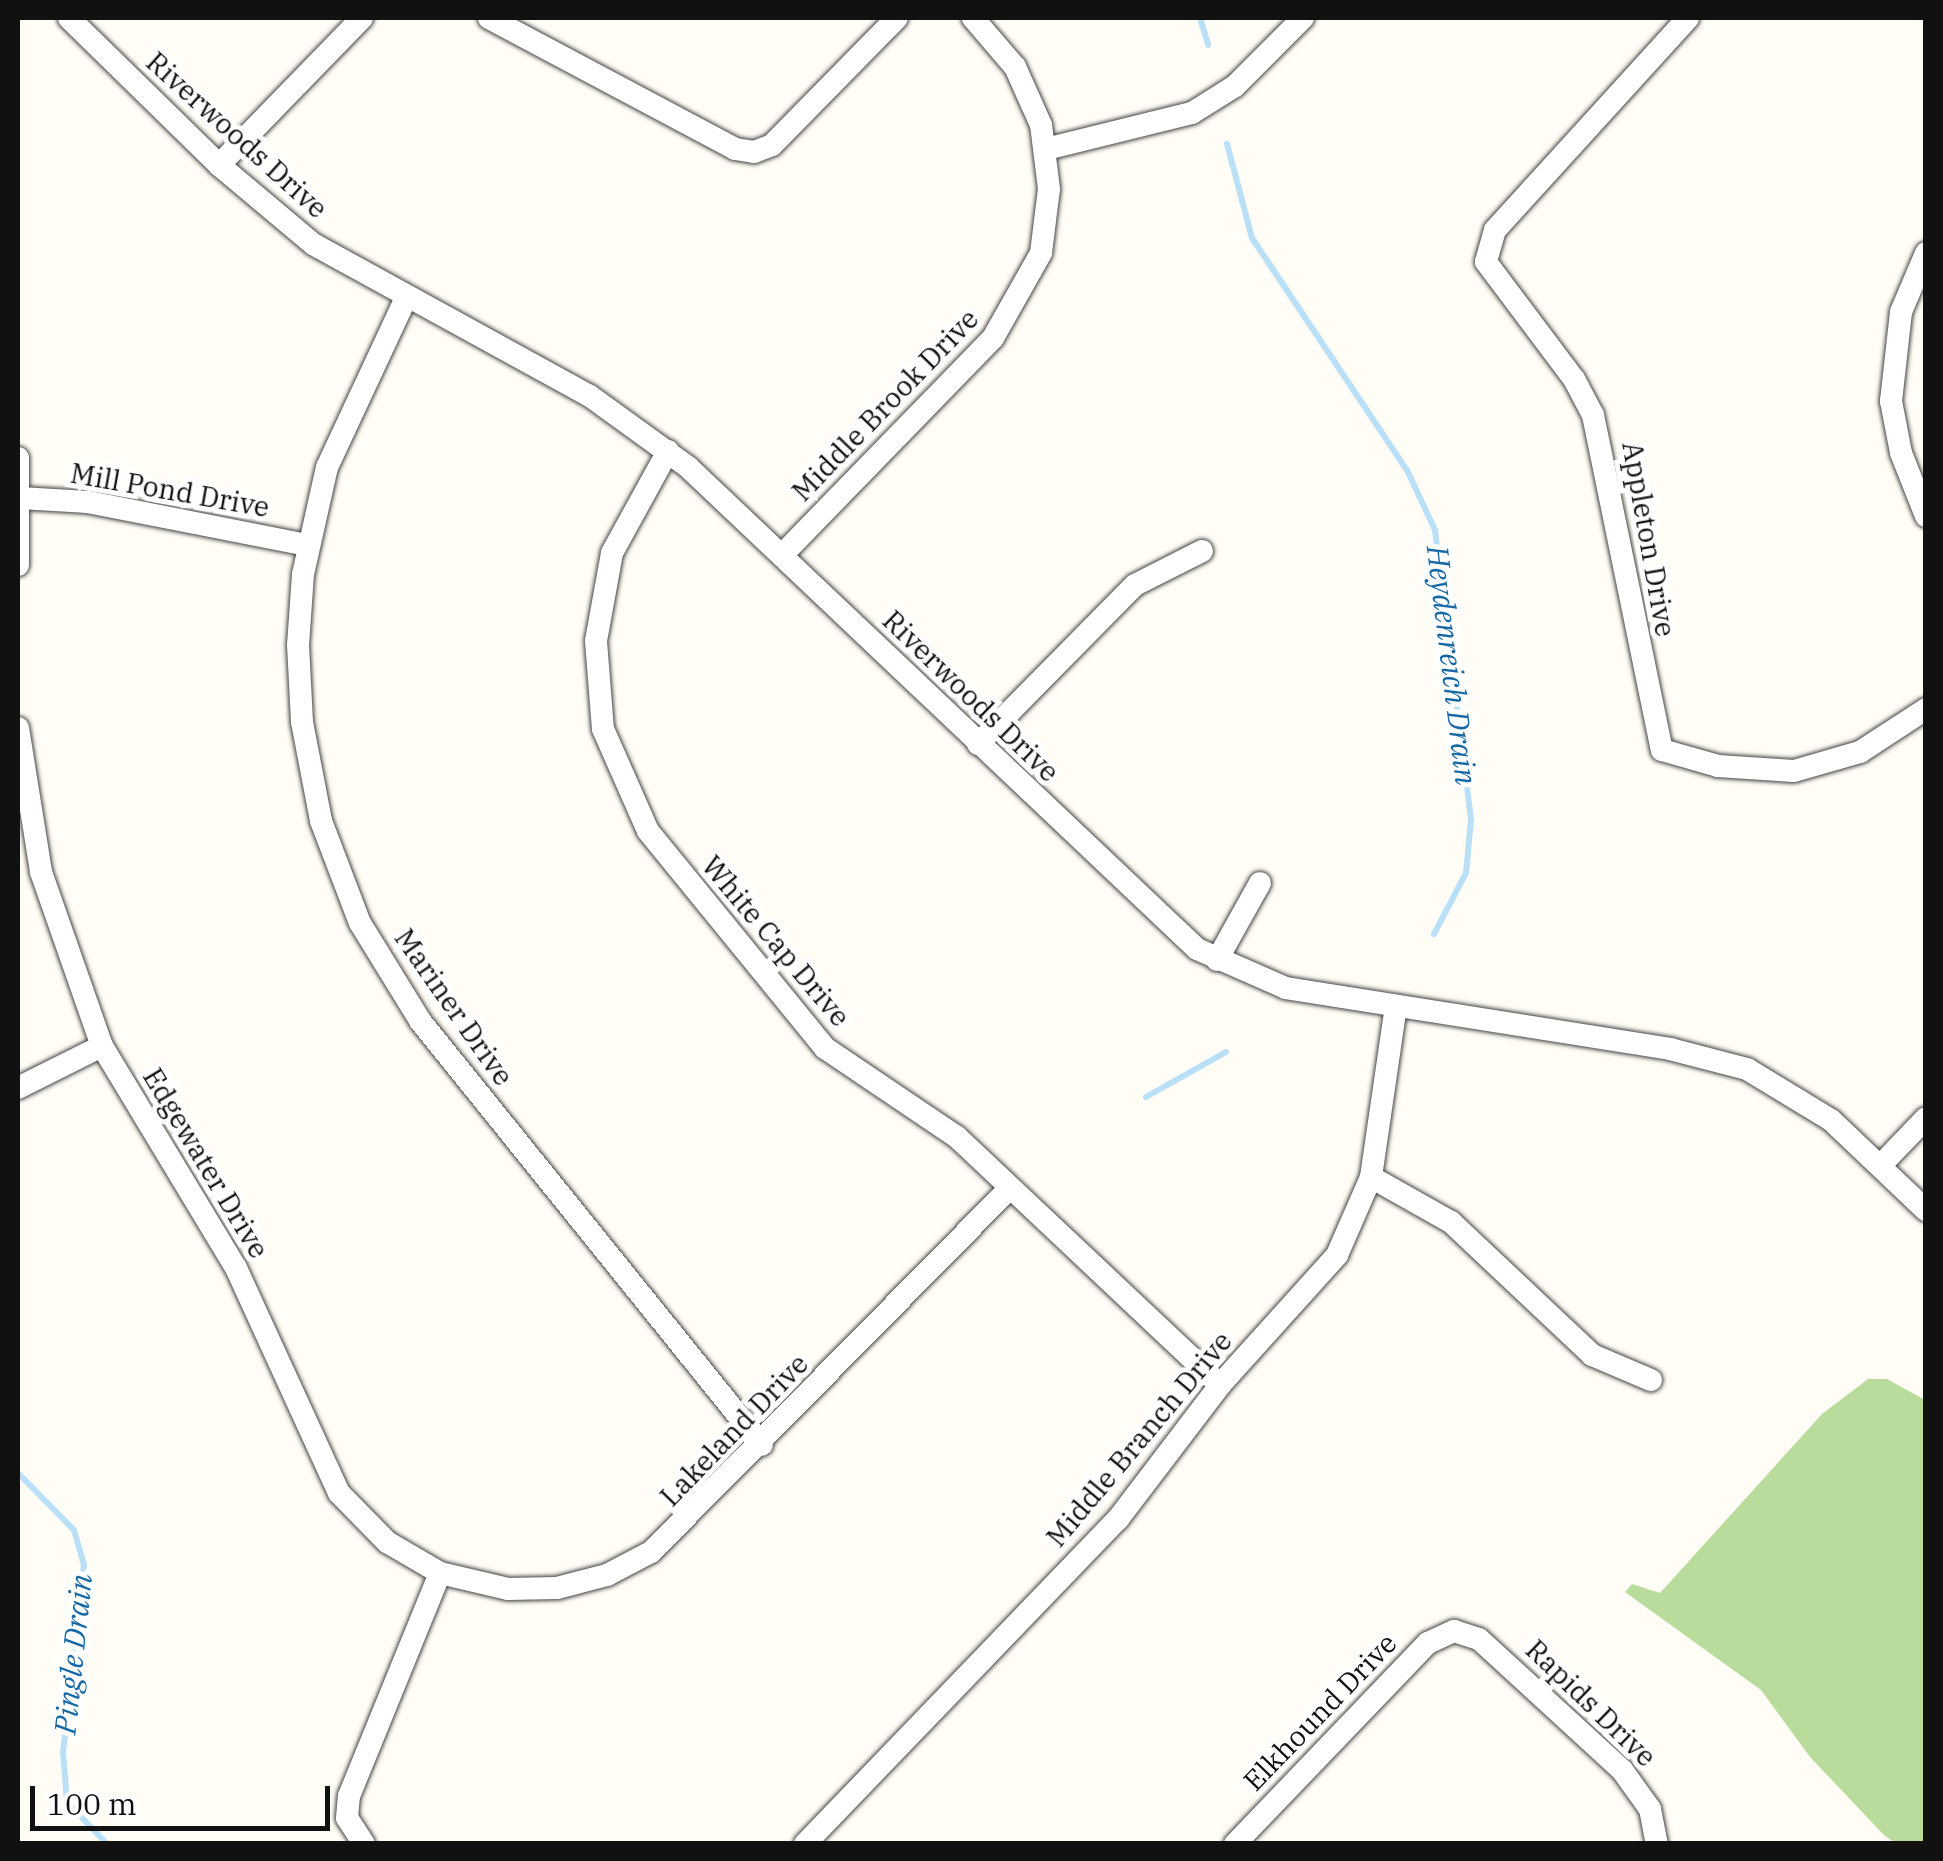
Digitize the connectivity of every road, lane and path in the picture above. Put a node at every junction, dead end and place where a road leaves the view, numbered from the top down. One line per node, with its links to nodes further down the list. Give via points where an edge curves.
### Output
1 (69, 18): 9 (street, Riverwoods Drive)
2 (362, 18): 9 (street)
3 (489, 18): 4 (street, via 736,149 754,152 772,145)
4 (896, 18)
5 (973, 18): 8 (street, Middle Brook Drive, via 1015,67)
6 (1302, 18): 8 (street, via 1246,76 1202,108 1138,130)
7 (1688, 18): 20 (street, Appleton Drive, via 1495,230 1485,252 1490,271 1574,378 1593,415 1662,750 1679,759 1794,771 1860,752)
8 (1046, 149): 18 (street, Middle Brook Drive, via 1041,254 1007,319)
9 (218, 166): 11 (street, Riverwoods Drive, via 312,244)
10 (1926, 253): 15 (street, via 1900,312 1891,401 1901,453)
11 (405, 300): 12 (street, Riverwoods Drive, via 590,396); 16 (street, Mariner Drive, via 338,438)
12 (668, 451): 18 (street, Riverwoods Drive); 31 (street, White Cap Drive, via 621,529 598,614 598,700 621,782 664,852 817,1041 935,1119)
13 (18, 458): 14 (street)
14 (20, 498): 16 (street, Mill Pond Drive, via 88,502); 19 (street)
15 (1926, 516)
16 (308, 545): 35 (street, Mariner Drive, via 298,646 306,750 321,821 360,923 446,1056)
17 (1202, 550): 22 (street, via 1135,585)
18 (782, 555): 22 (street, Riverwoods Drive)
19 (18, 565)
20 (1926, 708)
21 (18, 728): 26 (street, Edgewater Drive, via 41,872)
22 (978, 744): 24 (street, Riverwoods Drive, via 1164,924)
23 (1260, 882): 24 (street)
24 (1217, 960): 25 (street, Riverwoods Drive, via 1286,988)
25 (1396, 1006): 29 (street, Riverwoods Drive, via 1720,1060 1793,1093); 30 (street, Middle Branch Drive)
26 (102, 1046): 27 (street); 36 (street, Edgewater Drive, via 236,1268 339,1493 386,1542)
27 (18, 1088)
28 (1926, 1118): 29 (street)
29 (1880, 1166): 32 (street, Riverwoods Drive)
30 (1370, 1177): 33 (street, via 1450,1222 1592,1355); 34 (street, Middle Branch Drive, via 1350,1233 1328,1267)
31 (1010, 1188): 34 (street, White Cap Drive); 35 (street, Lakeland Drive)
32 (1926, 1210)
33 (1651, 1380)
34 (1220, 1384): 39 (street, Middle Branch Drive, via 1127,1508)
35 (762, 1444): 36 (street, Lakeland Drive, via 669,1538 607,1575 557,1588 508,1589)
36 (440, 1573): 38 (street, via 350,1796 347,1818)
37 (1454, 1631): 40 (street, Elkhound Drive, via 1428,1642); 41 (street, Rapids Drive, via 1479,1639 1633,1782 1650,1810)
38 (364, 1844)
39 (805, 1844)
40 (1235, 1844)
41 (1657, 1844)

